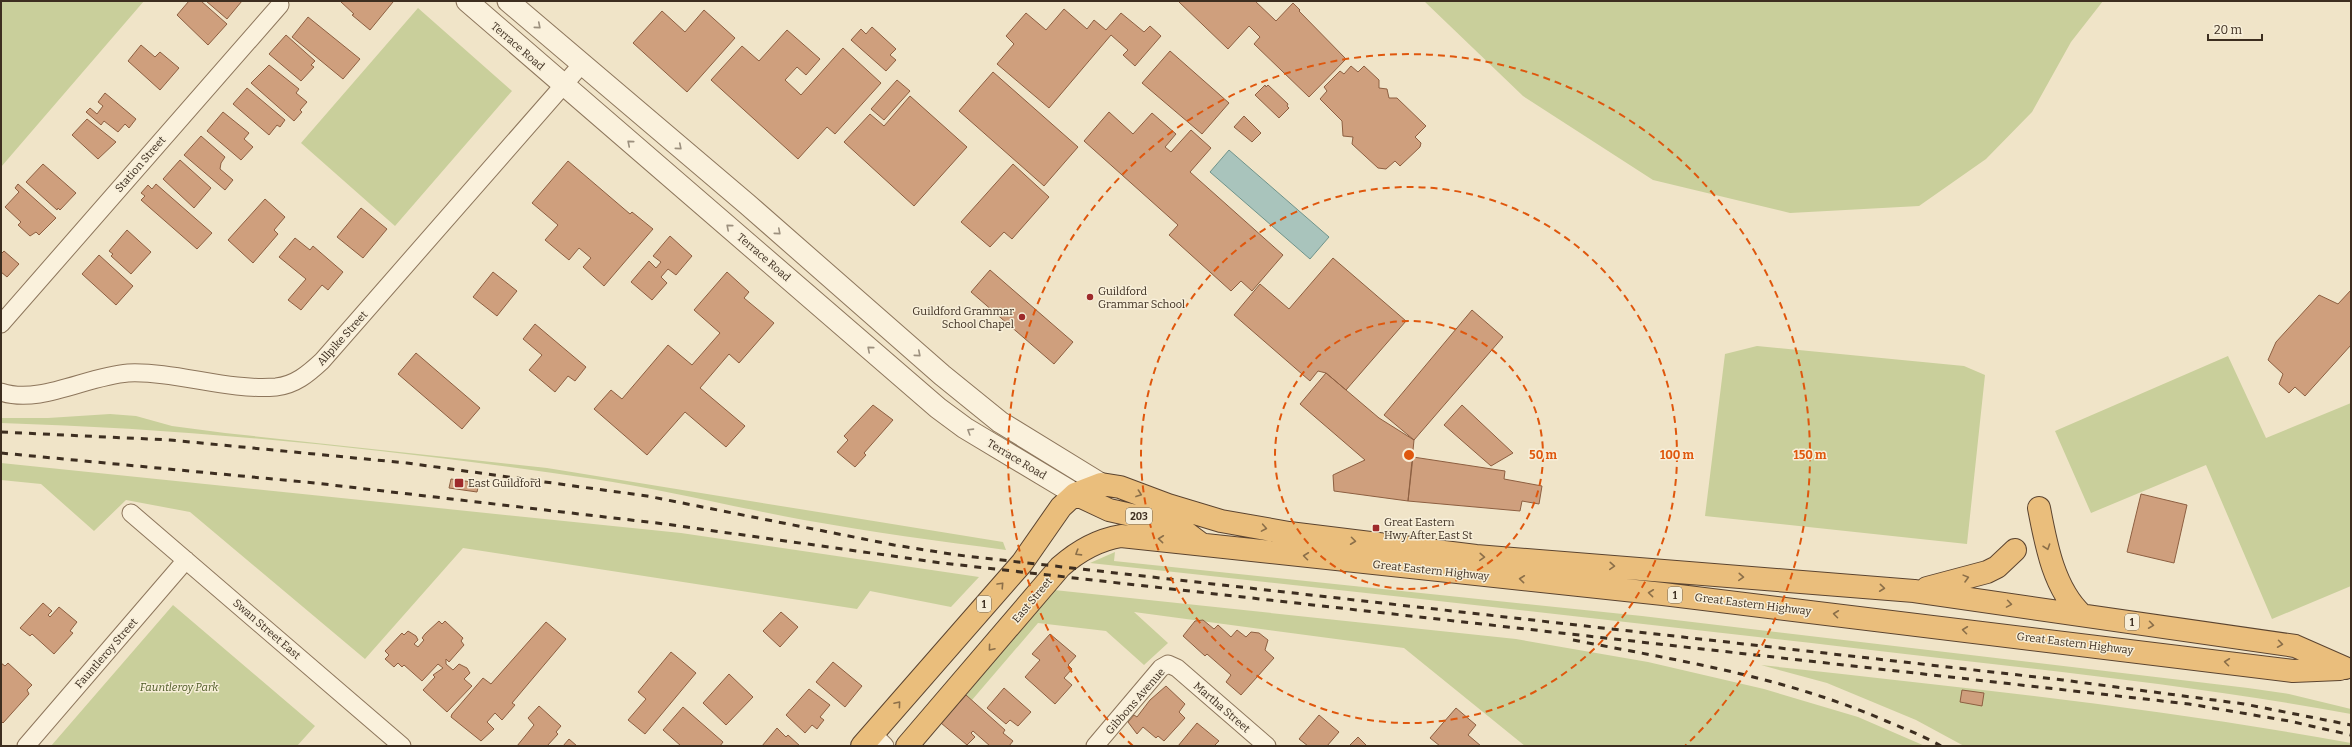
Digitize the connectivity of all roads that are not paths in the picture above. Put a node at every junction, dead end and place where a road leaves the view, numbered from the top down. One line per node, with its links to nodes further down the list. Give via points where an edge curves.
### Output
1 (467, 1): 5 (street, Terrace Road / 203)
2 (508, 1): 4 (street, Terrace Road, one-way to 4)
3 (280, 5): 6 (street, Station Street)
4 (582, 64): 5 (street, Allpike Street); 8 (street, Terrace Road, one-way to 8, via 942,375 1000,422)
5 (564, 86): 7 (street, Allpike Street, via 308,375 276,387 129,373 98,378 36,395 9,395); 9 (street, Terrace Road / 203, one-way to 5, via 965,428 938,408)
6 (1, 324)
7 (1, 392)
8 (1101, 484): 9 (highway, 1); 15 (highway, Great Eastern Highway / 1, one-way to 15, via 1221,520 1314,536 1476,556)
9 (1076, 494): 12 (highway, 203, via 1109,510 1176,525); 19 (highway, 1, one-way to 9, via 1022,563 1058,511)
10 (2039, 508): 16 (highway, one-way to 16, via 2045,540 2059,581 2068,600)
11 (131, 513): 14 (street, Swan Street East)
12 (1200, 543): 18 (highway, Great Eastern Highway / 1, one-way to 12, via 2293,671 1679,596); 22 (highway, East Street / 1, one-way to 22, via 1121,536 1093,544 1076,553 1053,575)
13 (2015, 550): 15 (highway, one-way to 13, via 1987,572 1997,567)
14 (186, 560): 20 (street, Fauntleroy Street); 21 (street, Swan Street East)
15 (1914, 591): 16 (highway, Great Eastern Highway / 1, one-way to 16)
16 (2082, 615): 18 (highway, Great Eastern Highway / 1, one-way to 18, via 2295,646)
17 (1177, 668): 23 (street, Gibbons Avenue, via 1168,664 1161,668); 24 (street, Martha Street)
18 (2348, 669)
19 (874, 742)
20 (26, 746)
21 (402, 746)
22 (907, 746)
23 (1095, 746)
24 (1267, 746)

